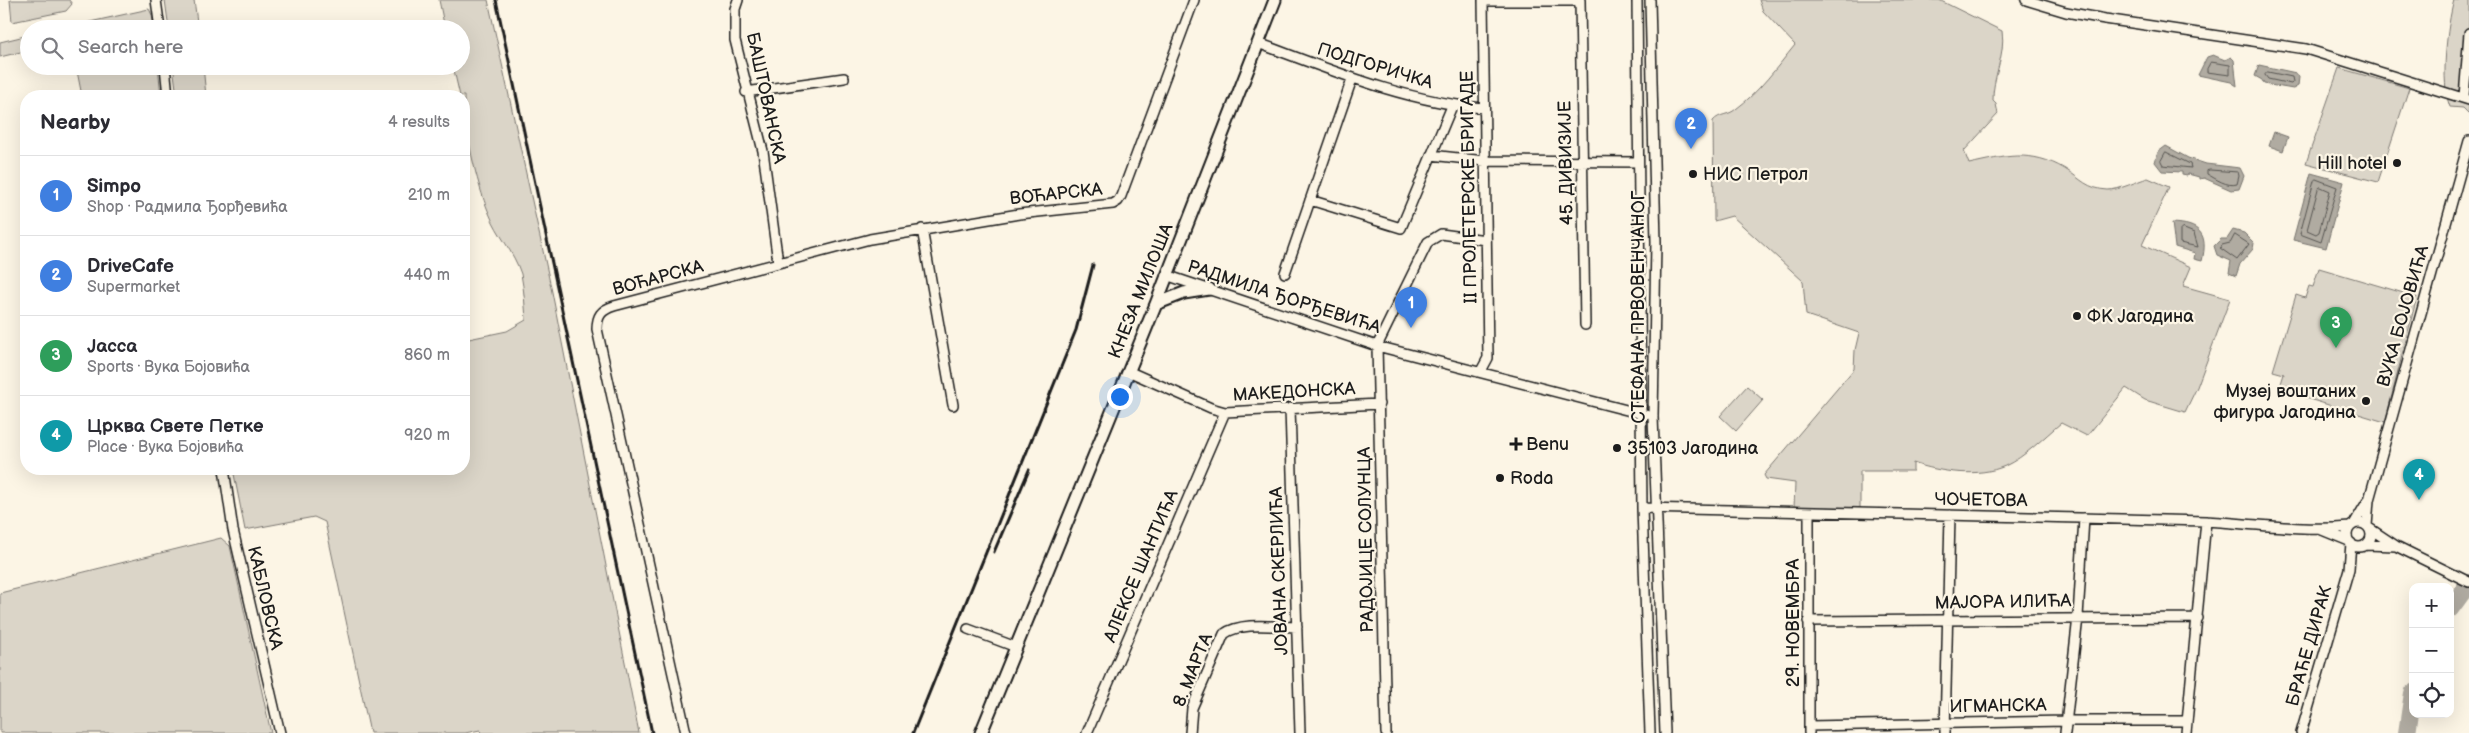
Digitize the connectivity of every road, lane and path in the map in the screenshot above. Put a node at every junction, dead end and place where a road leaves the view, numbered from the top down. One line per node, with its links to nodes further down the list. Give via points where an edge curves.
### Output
1 (156, 0): 10 (street)
2 (738, 0): 17 (street, БАШТОВАНСКА, via 735,40)
3 (1194, 0): 29 (street, ВОЋАРСКА, via 1118,202)
4 (1275, 0): 12 (main road, КНЕЗА МИЛОША)
5 (1580, 0): 9 (street); 26 (street, 45. ДИВИЗИЈЕ)
6 (1637, 0): 21 (street, СТЕФАНА ПРВОВЕНЧАНОГ)
7 (1650, 0): 22 (street, СТЕФАНА ПРВОВЕНЧАНОГ)
8 (2026, 0): 18 (street, via 2105,19 2306,49)
9 (1483, 1): 20 (street, II ПРОЛЕТЕРСКЕ БРИГАДЕ)
10 (159, 20)
11 (2469, 33): 18 (street)
12 (1258, 43): 15 (street, ПОДГОРИЧКА); 33 (main road, КНЕЗА МИЛОША)
13 (166, 75): 16 (street)
14 (844, 78): 17 (street)
15 (1352, 79): 19 (street, ПОДГОРИЧКА); 28 (street)
16 (167, 90)
17 (746, 92): 31 (street, БАШТОВАНСКА, via 763,151)
18 (2466, 99)
19 (1452, 106): 20 (street, ПОДГОРИЧКА); 24 (street)
20 (1484, 108): 25 (street, II ПРОЛЕТЕРСКЕ БРИГАДЕ)
21 (1638, 118): 22 (street); 27 (street, СТЕФАНА ПРВОВЕНЧАНОГ)
22 (1651, 118): 45 (street, СТЕФАНА ПРВОВЕНЧАНОГ, via 1656,242)
23 (2469, 141): 47 (street, ВУКА БОЈОВИЋА)
24 (1431, 155): 25 (street); 28 (street, via 1401,228)
25 (1485, 162): 26 (street); 30 (street, II ПРОЛЕТЕРСКЕ БРИГАДЕ)
26 (1582, 162): 27 (street); 36 (street, 45. ДИВИЗИЈЕ)
27 (1638, 162): 44 (street, СТЕФАНА ПРВОВЕНЧАНОГ)
28 (1310, 200): 32 (street)
29 (922, 229): 31 (street, ВОЋАРСКА); 40 (street)
30 (1486, 240): 37 (street, via 1441,234 1428,242); 39 (street, II ПРОЛЕТЕРСКЕ БРИГАДЕ, via 1488,358)
31 (778, 262): 74 (street, ВОЋАРСКА, via 609,308 597,318 621,446)
32 (1285, 273)
33 (1166, 275): 34 (street, РАДМИЛА ЂОРЂЕВИЋА); 35 (main road, КНЕЗА МИЛОША)
34 (1209, 289): 35 (main road, via 1184,293); 37 (street, РАДМИЛА ЂОРЂЕВИЋА)
35 (1156, 304): 38 (main road, КНЕЗА МИЛОША)
36 (1585, 325)
37 (1377, 346): 39 (street, РАДМИЛА ЂОРЂЕВИЋА); 41 (street, РАДОЈИЦЕ СОЛУНЦА)
38 (1128, 371): 43 (street, МАКЕДОНСКА); 68 (main road, КНЕЗА МИЛОША)
39 (1481, 371): 44 (street, РАДМИЛА ЂОРЂЕВИЋА)
40 (953, 404)
41 (1379, 404): 42 (street, МАКЕДОНСКА); 79 (street, РАДОЈИЦЕ СОЛУНЦА)
42 (1290, 408): 43 (street, МАКЕДОНСКА); 66 (street, ЈОВАНА СКЕРЛИЋА)
43 (1225, 412): 76 (street, АЛЕКСЕ ШАНТИЋА)
44 (1642, 414): 45 (street, РАДМИЛА ЂОРЂЕВИЋА); 48 (street, СТЕФАНА ПРВОВЕНЧАНОГ)
45 (1653, 417): 49 (street, СТЕФАНА ПРВОВЕНЧАНОГ)
46 (225, 475): 73 (street, КАБЛОВСКА, via 233,530)
47 (2369, 500): 54 (street, ВУКА БОЈОВИЋА); 55 (street, ВУКА БОЈОВИЋА)
48 (1642, 508): 49 (street, ЧОЧЕТОВА); 80 (street, СТЕФАНА ПРВОВЕНЧАНОГ)
49 (1656, 509): 50 (street, ЧОЧЕТОВА); 81 (street, СТЕФАНА ПРВОВЕНЧАНОГ)
50 (1809, 512): 51 (street, ЧОЧЕТОВА); 65 (street, 29. НОВЕМБРА)
51 (1950, 515): 52 (street, ЧОЧЕТОВА); 64 (street)
52 (2084, 518): 53 (street, ЧОЧЕТОВА); 62 (street)
53 (2206, 521): 56 (street, ЧОЧЕТОВА); 63 (street)
54 (2352, 525): 55 (street, ЧОЧЕТОВА); 56 (street, ЧОЧЕТОВА); 57 (street, via 2347,534)
55 (2368, 527): 58 (street, via 2370,537); 59 (street, ЧОЧЕТОВА)
56 (2319, 529): 57 (street, ЧОЧЕТОВА)
57 (2350, 542): 58 (street, ЧОЧЕТОВА); 60 (street, БРАЋЕ ДИРАК)
58 (2364, 545): 59 (street, ЧОЧЕТОВА); 60 (street, БРАЋЕ ДИРАК)
59 (2396, 546): 61 (street, ЧОЧЕТОВА)
60 (2349, 569): 85 (street, БРАЋЕ ДИРАК)
61 (2469, 582)
62 (2078, 617): 63 (street, МАЈОРА ИЛИЋА); 64 (street, МАЈОРА ИЛИЋА); 69 (street)
63 (2198, 618): 70 (street)
64 (1949, 619): 65 (street, МАЈОРА ИЛИЋА); 71 (street)
65 (1808, 621): 72 (street, 29. НОВЕМБРА)
66 (1297, 627): 77 (street, 8. МАРТА, via 1244,627 1224,634 1192,708); 78 (street, ЈОВАНА СКЕРЛИЋА)
67 (968, 629): 68 (street)
68 (1016, 647): 75 (main road, КНЕЗА МИЛОША)
69 (2066, 721): 70 (street, ИГМАНСКА); 71 (street, ИГМАНСКА); 83 (street)
70 (2187, 721): 84 (street)
71 (1946, 723): 72 (street, ИГМАНСКА); 82 (street)
72 (1809, 729)
73 (280, 733)
74 (686, 733)
75 (981, 733)
76 (1087, 733)
77 (1190, 733)
78 (1300, 733)
79 (1386, 733)
80 (1650, 733)
81 (1665, 733)
82 (1945, 733)
83 (2065, 733)
84 (2186, 733)
85 (2301, 733)

